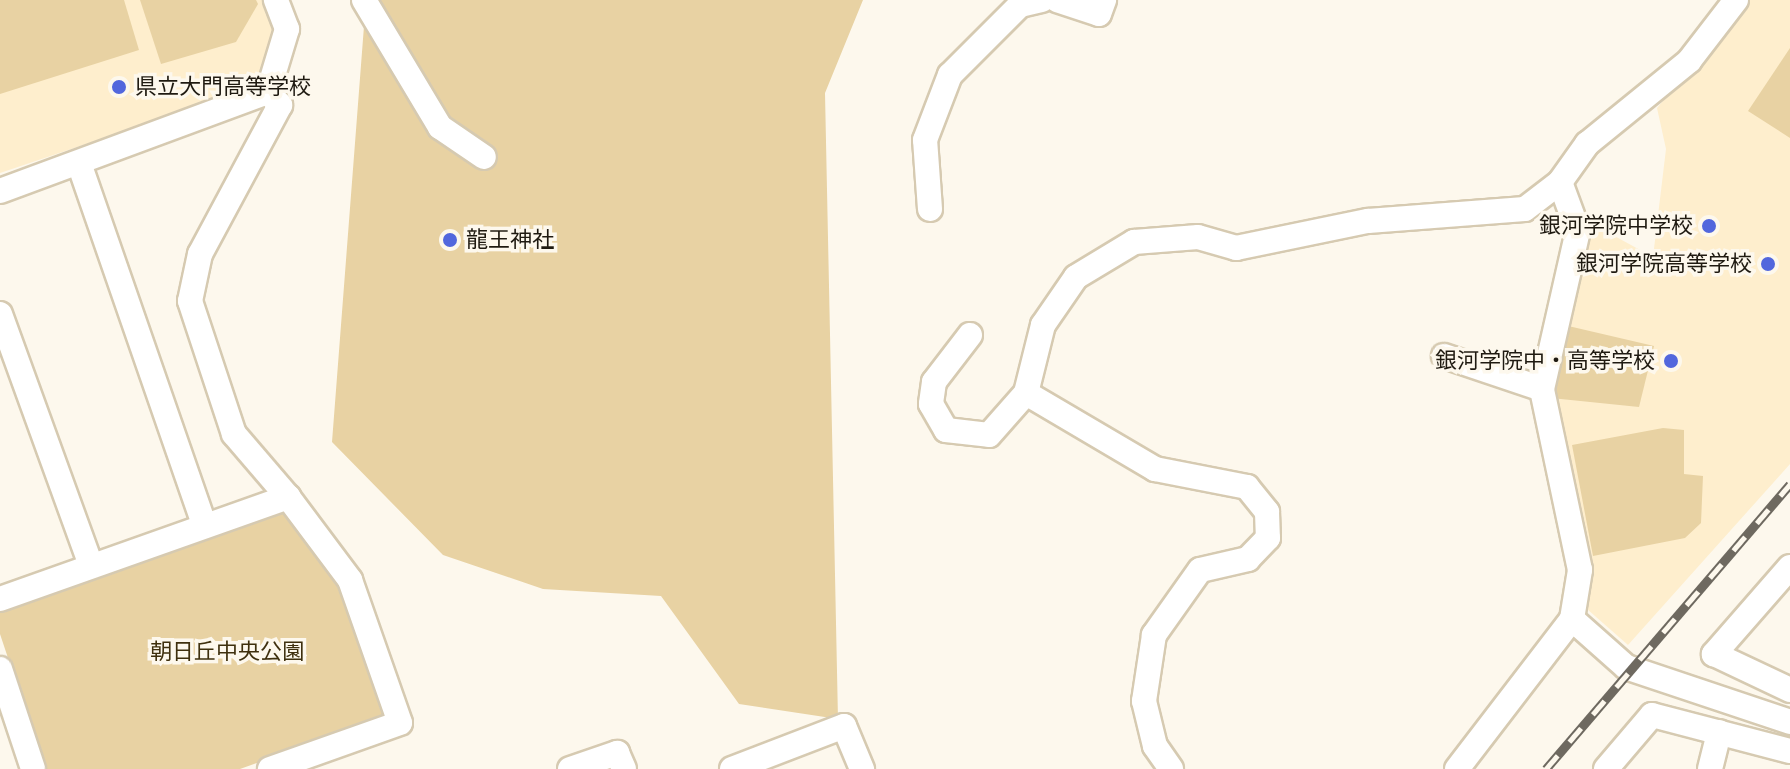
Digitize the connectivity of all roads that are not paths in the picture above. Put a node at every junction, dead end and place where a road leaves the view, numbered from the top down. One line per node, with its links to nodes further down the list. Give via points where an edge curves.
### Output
1 (276, 0): 7 (street, via 287,29)
2 (364, 0): 8 (street, via 440,127)
3 (1041, 0): 12 (street, via 1020,5 950,75 925,140)
4 (1057, 0): 5 (street, via 1099,14)
5 (1104, 0)
6 (1736, 0): 10 (street, via 1689,61 1587,144)
7 (268, 92): 9 (street); 18 (street, via 280,105 200,254 190,301 234,434)
8 (484, 157)
9 (80, 166): 11 (street); 19 (street)
10 (1560, 182): 16 (street, via 1578,231); 17 (street, via 1525,209 1368,221 1236,248 1198,237 1134,242 1076,277 1043,325)
11 (0, 191)
12 (930, 209)
13 (0, 314): 20 (street)
14 (970, 335): 17 (street, via 934,382 931,404 946,430 989,435)
15 (1444, 356): 16 (street)
16 (1542, 389): 23 (street, via 1580,570)
17 (1026, 393): 35 (street, via 1155,469 1247,487 1267,512 1268,538 1248,559 1200,570 1154,635 1144,701 1155,746)
18 (288, 497): 19 (street); 30 (street, via 350,580 400,723)
19 (205, 526): 20 (street)
20 (91, 566): 22 (street)
21 (1790, 567): 25 (street, via 1714,654)
22 (0, 599)
23 (1572, 619): 26 (street, via 1626,667); 36 (street)
24 (0, 669): 29 (street)
25 (1790, 690)
26 (1790, 722)
27 (1719, 732): 28 (street); 37 (street, via 1652,715); 38 (street)
28 (1790, 751)
29 (33, 769)
30 (270, 769)
31 (570, 769): 32 (street, via 617,753)
32 (624, 769)
33 (732, 769): 34 (street, via 844,726)
34 (862, 769)
35 (1171, 769)
36 (1457, 769)
37 (1606, 769)
38 (1710, 769)

